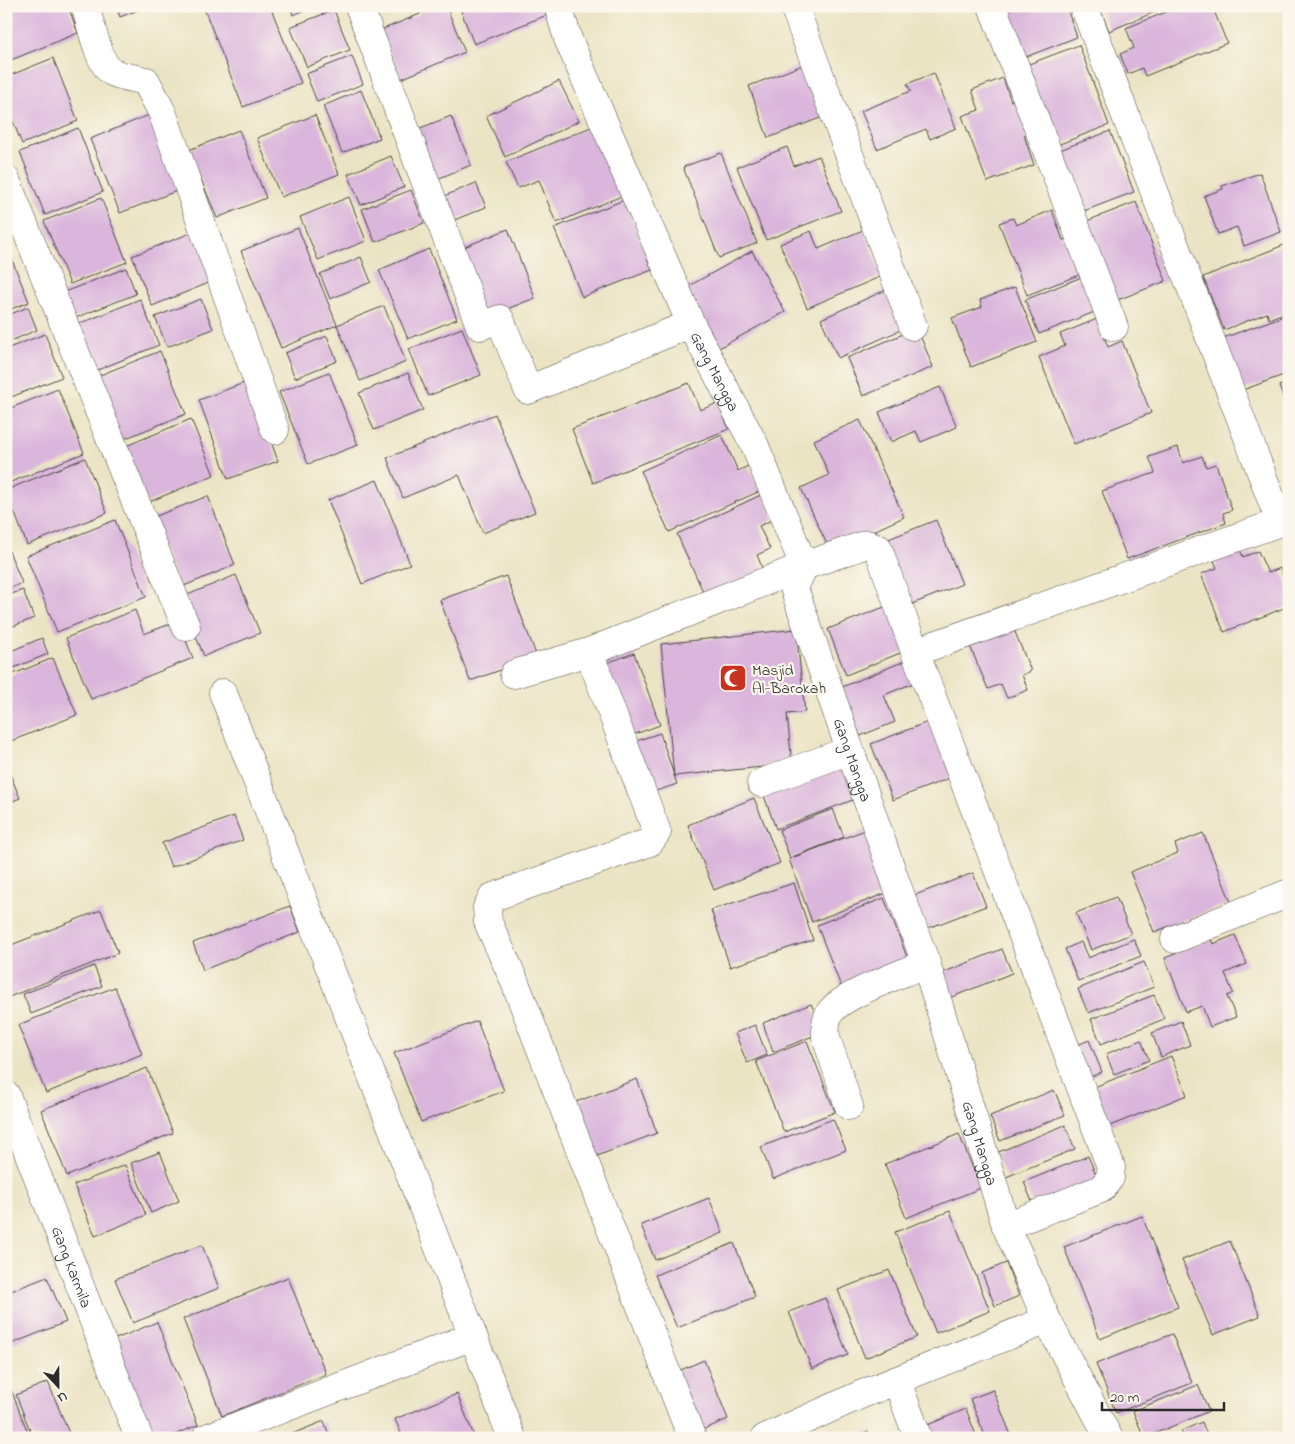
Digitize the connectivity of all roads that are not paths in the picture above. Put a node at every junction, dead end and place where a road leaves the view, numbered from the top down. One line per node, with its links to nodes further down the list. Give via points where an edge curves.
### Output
1 (85, 6): 11 (street, via 107,68 146,81 162,112)
2 (359, 6): 8 (street, via 480,326 500,319 528,390)
3 (558, 6): 8 (street, Gang Mangga, via 568,39)
4 (794, 6): 9 (street)
5 (992, 6): 10 (street)
6 (1084, 6): 12 (street)
7 (6, 180): 14 (street)
8 (691, 324): 13 (street, Gang Mangga, via 754,446)
9 (913, 326)
10 (1114, 327)
11 (276, 430)
12 (1284, 521): 16 (street)
13 (804, 566): 15 (street); 16 (street, via 867,544 878,548); 19 (street, Gang Mangga, via 794,588)
14 (186, 627)
15 (589, 652): 17 (street); 34 (street, via 657,832 650,842 494,897 488,908 488,922 514,980)
16 (915, 652): 26 (street, via 1111,1167 1110,1178 1101,1189)
17 (514, 674)
18 (223, 694): 28 (street)
19 (850, 750): 20 (street); 23 (street, Gang Mangga)
20 (762, 783)
21 (1289, 893): 22 (street)
22 (1174, 939)
23 (926, 963): 25 (street, via 843,1000 830,1011 824,1028); 26 (street, Gang Mangga)
24 (6, 1095): 31 (street, Gang Karmila)
25 (848, 1106)
26 (1006, 1226): 27 (street, Gang Mangga)
27 (1047, 1320): 29 (street); 36 (street, Gang Mangga)
28 (473, 1336): 32 (street); 33 (street)
29 (897, 1381): 30 (street); 35 (street)
30 (768, 1437)
31 (139, 1438)
32 (206, 1438)
33 (512, 1438)
34 (692, 1438)
35 (918, 1438)
36 (1109, 1438)

